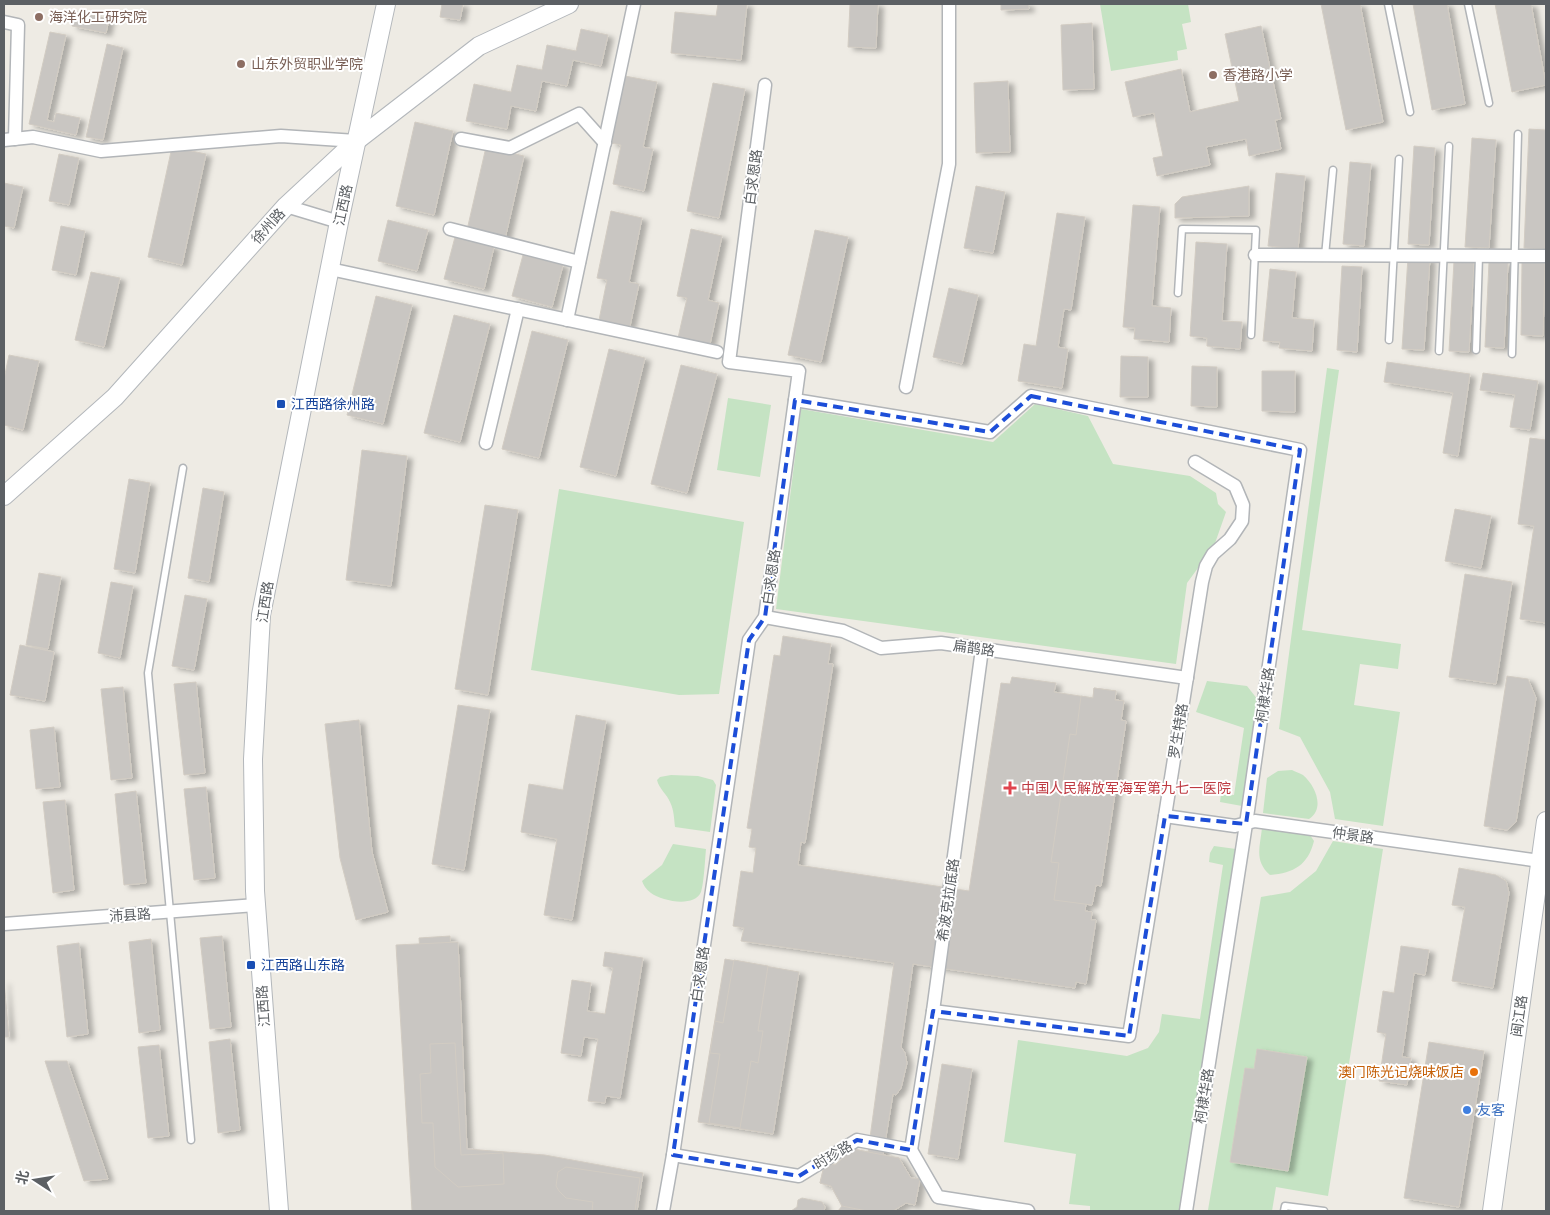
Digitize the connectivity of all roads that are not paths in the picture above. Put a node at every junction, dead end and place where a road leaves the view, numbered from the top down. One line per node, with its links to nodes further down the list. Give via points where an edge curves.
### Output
1 (386, 4): 14 (main road, 江西路)
2 (569, 4): 14 (main road, 徐州路, via 479,46)
3 (634, 4): 15 (street)
4 (949, 4): 40 (street, via 949,164)
5 (1388, 4): 10 (lane)
6 (1468, 4): 9 (lane)
7 (4, 22): 12 (street, via 18,25)
8 (765, 85): 41 (street, 白求恩路, via 729,362 799,371)
9 (1489, 102)
10 (1410, 112)
11 (1518, 134): 27 (lane)
12 (10, 139): 14 (street, via 33,137 101,150 281,136)
13 (461, 139): 15 (street, via 510,148 580,114)
14 (356, 141): 19 (main road, 徐州路); 20 (main road, 江西路)
15 (605, 143): 29 (street)
16 (1449, 146): 25 (lane)
17 (1399, 159): 24 (lane)
18 (1333, 170): 23 (lane)
19 (286, 206): 20 (street); 45 (main road, 徐州路, via 115,397)
20 (339, 222): 30 (main road, 江西路)
21 (450, 229): 29 (street)
22 (1255, 255): 23 (street); 31 (lane, via 1256,230 1182,229); 34 (lane)
23 (1325, 256): 24 (street)
24 (1394, 256): 25 (street); 35 (lane)
25 (1443, 256): 26 (street); 37 (lane)
26 (1479, 256): 27 (street); 36 (lane)
27 (1514, 256): 28 (street); 39 (lane)
28 (1546, 256)
29 (579, 262): 33 (street)
30 (330, 269): 32 (street); 53 (main road, 江西路, via 261,615 253,760)
31 (1178, 293)
32 (518, 309): 33 (street); 42 (street)
33 (567, 320): 38 (street)
34 (1251, 335)
35 (1388, 340)
36 (1476, 350)
37 (1439, 351)
38 (717, 352)
39 (1512, 354)
40 (906, 387)
41 (795, 400): 46 (street, 白求恩路); 51 (street, 柯棣华路, via 990,432 1031,396 1300,450)
42 (486, 444)
43 (1195, 462): 48 (street, 罗生特路, via 1235,486 1243,505 1242,521 1206,566)
44 (183, 468): 54 (lane, via 148,673)
45 (4, 496)
46 (765, 617): 47 (street, 扁鹊路, via 843,631 881,648 940,643); 59 (street, 白求恩路, via 749,640)
47 (982, 649): 48 (street, 扁鹊路); 56 (street, 希波克拉底路)
48 (1186, 678): 49 (street, 罗生特路)
49 (1165, 816): 51 (street, 仲景路, via 1235,826); 56 (street, 罗生特路, via 1129,1036)
50 (1546, 821): 52 (main road, 闽江路)
51 (1246, 824): 52 (street, 仲景路, via 1255,821); 64 (street, 柯棣华路)
52 (1543, 861): 67 (main road, 闽江路)
53 (256, 905): 54 (street, 沛县路); 61 (main road, 江西路)
54 (171, 912): 55 (street, 沛县路); 57 (lane)
55 (4, 924)
56 (933, 1011): 58 (street, 希波克拉底路)
57 (191, 1140)
58 (911, 1150): 59 (street, 时珍路, via 856,1140 799,1176); 60 (street, via 938,1198)
59 (673, 1155): 62 (street, 白求恩路)
60 (992, 1208): 63 (street)
61 (279, 1211)
62 (663, 1211)
63 (1028, 1211)
64 (1186, 1211)
65 (1284, 1211): 66 (lane, via 1285,1206)
66 (1324, 1211)
67 (1492, 1211)

